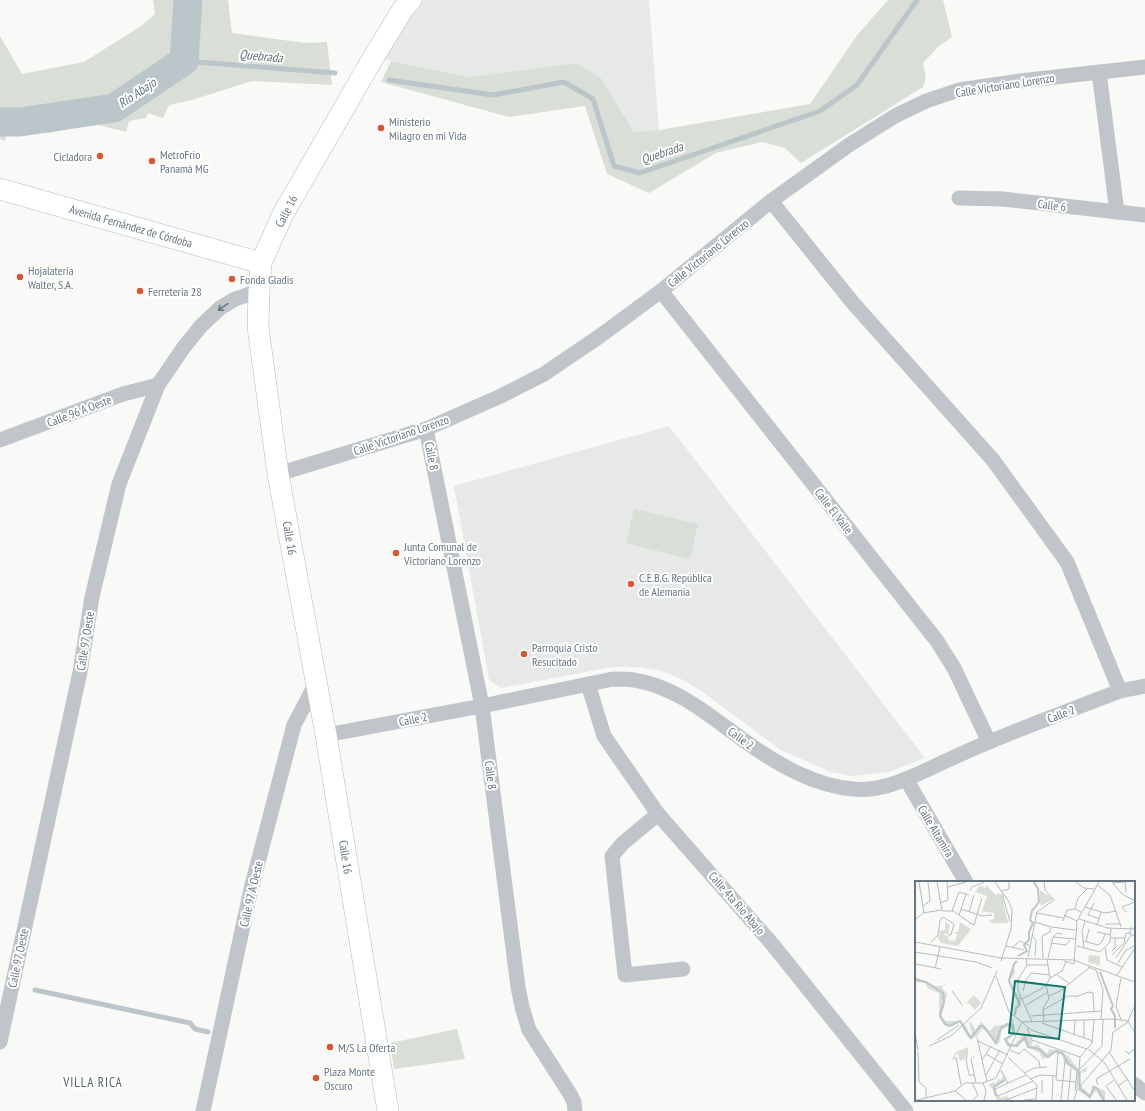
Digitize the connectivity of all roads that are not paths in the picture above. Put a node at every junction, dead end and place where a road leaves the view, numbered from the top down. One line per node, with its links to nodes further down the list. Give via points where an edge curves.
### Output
1 (411, 0): 9 (main road, Calle 16, via 373,58 283,214)
2 (1145, 67): 3 (street, Calle Victoriano Lorenzo)
3 (1099, 72): 6 (street, Calle Victoriano Lorenzo, via 959,90 926,101 895,116 856,141); 7 (street)
4 (0, 189): 9 (main road, Avenida Fernández de Córdoba)
5 (959, 198): 7 (street, Calle 6, via 1004,199)
6 (771, 201): 11 (street, Calle Victoriano Lorenzo); 19 (street, via 854,303 992,460 1067,562)
7 (1117, 212): 8 (street, Calle 6)
8 (1145, 215)
9 (261, 263): 10 (main road, Calle 16)
10 (259, 291): 12 (street, Calle 97 Oeste, one-way to 12, via 234,299 220,308 184,347); 15 (main road, Calle 16, via 258,327)
11 (661, 291): 13 (street, Calle Victoriano Lorenzo, via 544,374 501,396); 22 (street, Calle El Valle, via 937,641 954,668)
12 (158, 385): 14 (street, Calle 96 A Oeste, via 123,394); 27 (street, Calle 97 Oeste, via 120,484 94,590 80,672)
13 (426, 428): 15 (street, Calle Victoriano Lorenzo); 20 (street, Calle 8)
14 (0, 440)
15 (278, 474): 16 (main road, Calle 16)
16 (316, 683): 21 (main road, Calle 16); 30 (street, Calle 97 A Oeste, via 294,725 251,889)
17 (588, 684): 20 (street, Calle 2); 23 (street, Calle 2, via 613,679 633,679 674,692 774,760 830,785 854,790 894,784); 24 (street, Calle 4ta Rio Abajo, via 604,736)
18 (1145, 686): 19 (street, Calle 2)
19 (1120, 691): 22 (street, Calle 2)
20 (482, 706): 21 (street, Calle 2); 32 (street, Calle 8, via 522,1007 529,1030 570,1094)
21 (326, 735): 31 (main road, Calle 16)
22 (989, 742): 23 (street, Calle 2)
23 (906, 779): 25 (street, Calle Altamira)
24 (658, 814): 26 (street, via 623,843 612,856 625,975); 33 (street, Calle 4ta Rio Abajo, via 773,945)
25 (965, 881)
26 (683, 969)
27 (0, 1042)
28 (1135, 1085): 29 (street)
29 (1145, 1093)
30 (203, 1111)
31 (388, 1111)
32 (575, 1111)
33 (906, 1111)

